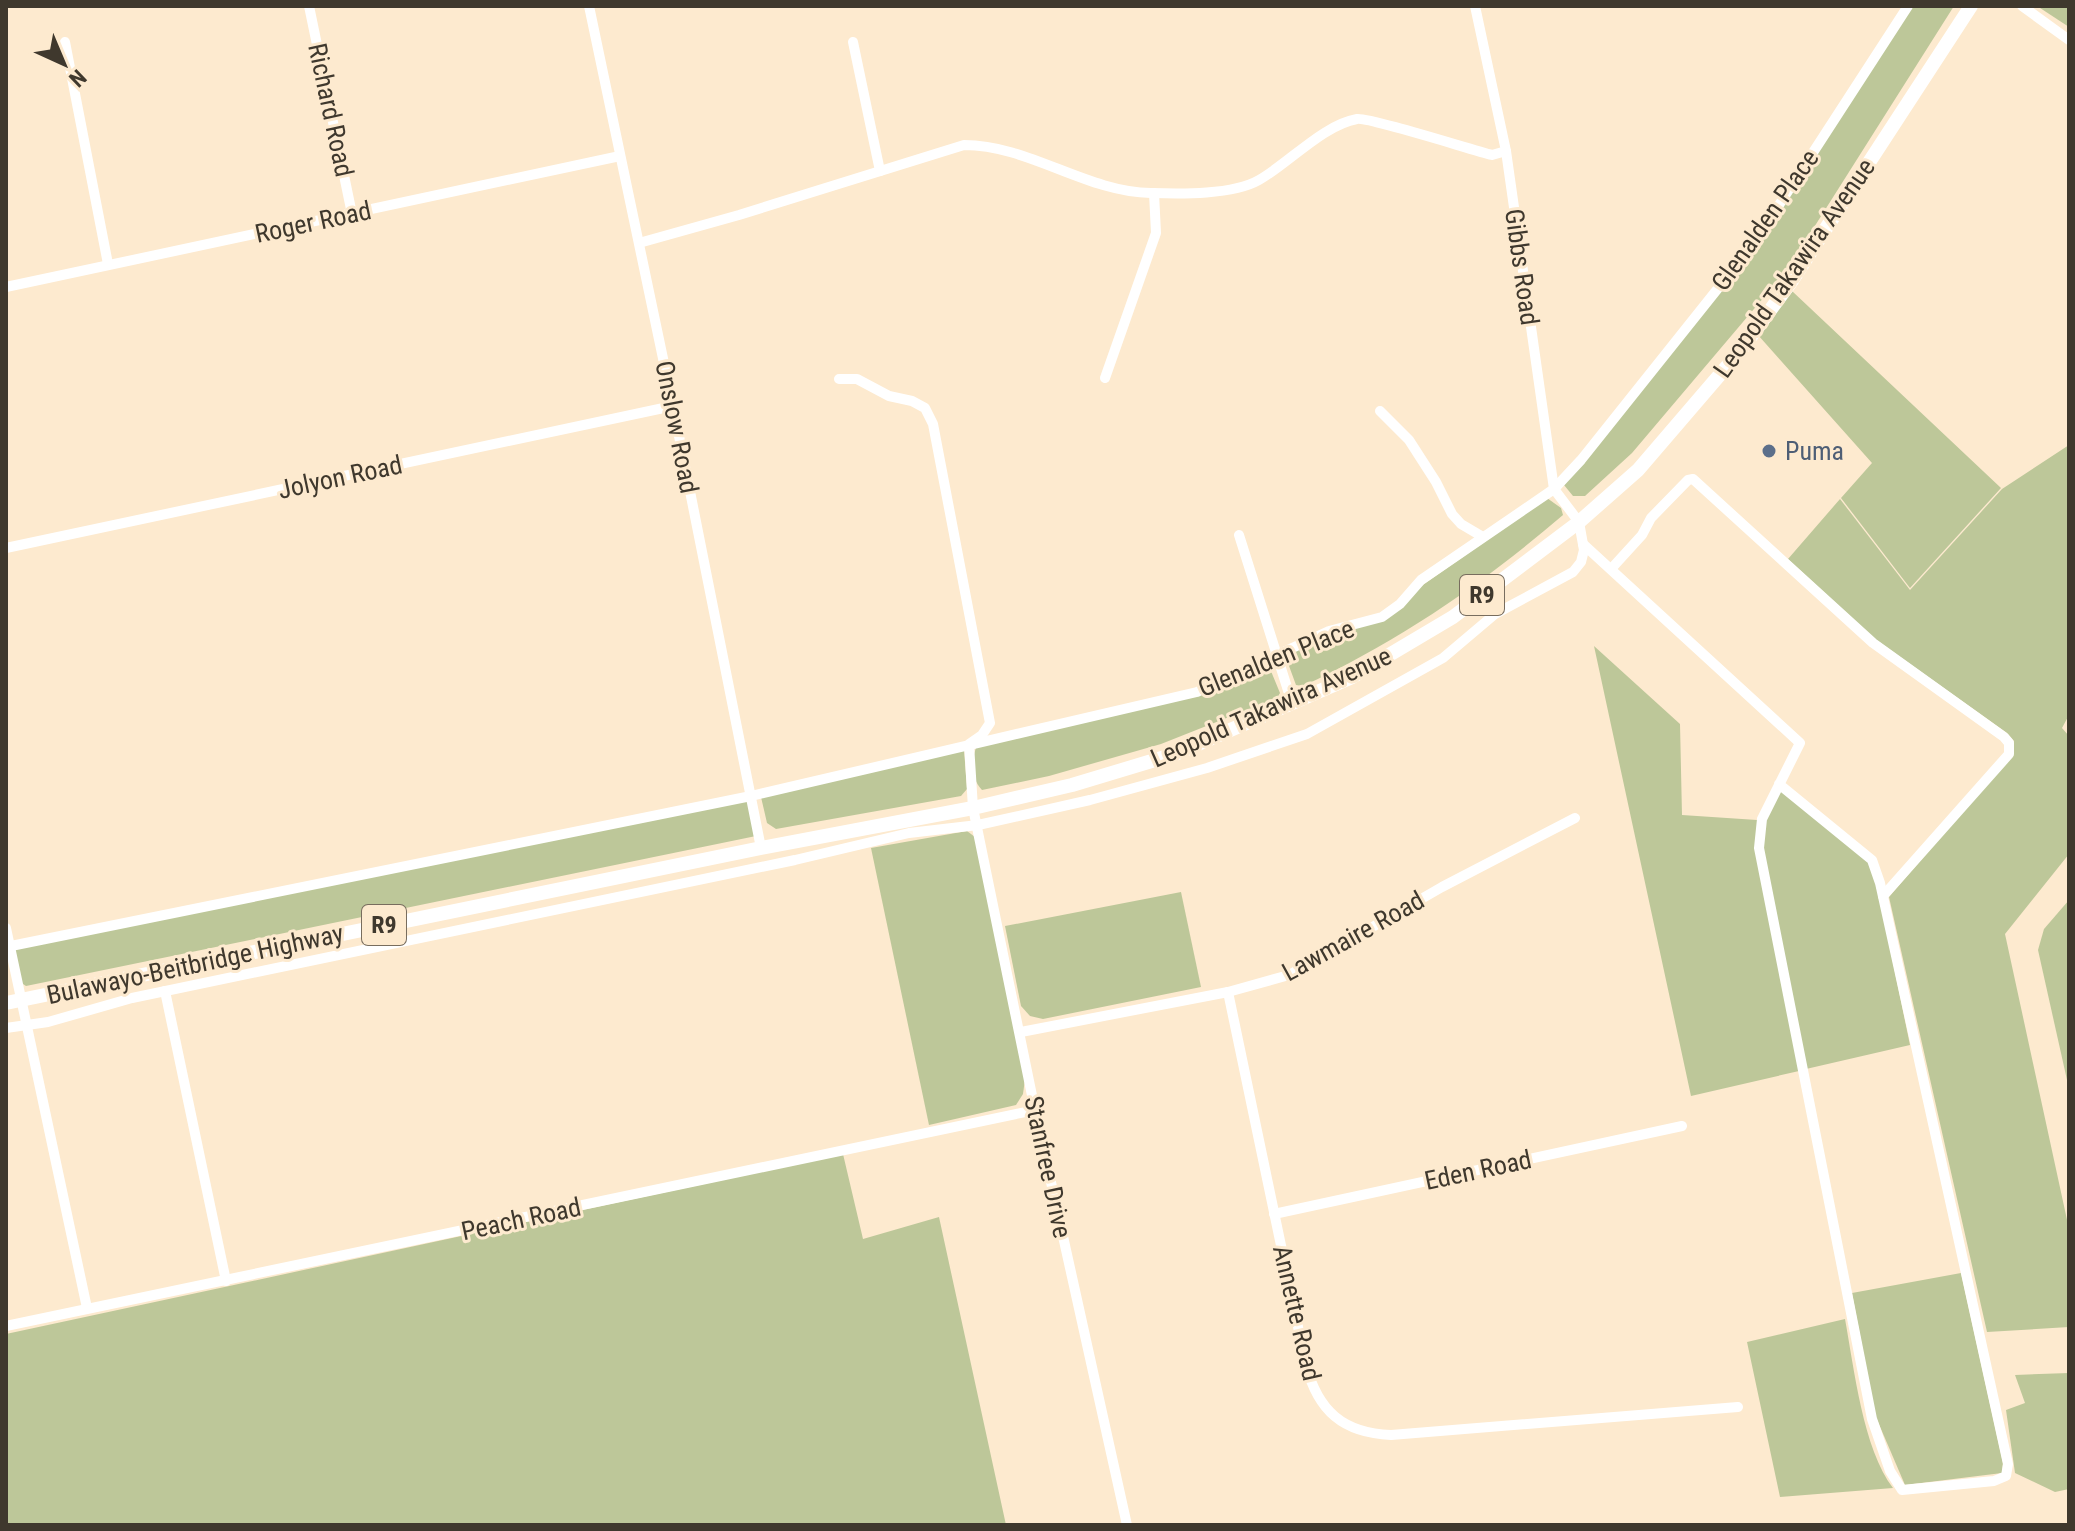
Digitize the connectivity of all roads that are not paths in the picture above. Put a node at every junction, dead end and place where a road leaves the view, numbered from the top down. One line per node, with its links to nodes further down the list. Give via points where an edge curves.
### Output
1 (309, 6): 14 (street, Richard Road)
2 (589, 6): 11 (street, Onslow Road)
3 (1475, 6): 10 (street, Gibbs Road)
4 (1908, 6): 22 (street, Glenalden Place, via 1755,242)
5 (1971, 6): 23 (highway, Leopold Takawira Avenue / R9, via 1741,350 1638,470)
6 (2022, 6): 7 (street)
7 (2069, 40)
8 (65, 42): 16 (street)
9 (853, 42): 12 (street)
10 (1506, 151): 13 (street, via 1492,155 1359,118 1333,128 1242,188); 22 (street, Gibbs Road)
11 (620, 156): 14 (street, Roger Road); 15 (street, Onslow Road)
12 (880, 171): 13 (street, via 964,145 982,145 1124,191); 15 (street)
13 (1154, 193): 18 (street, via 1156,233)
14 (352, 214): 16 (street, Roger Road)
15 (639, 243): 20 (street, Onslow Road)
16 (108, 264): 17 (street, Roger Road)
17 (6, 287)
18 (1105, 378)
19 (839, 379): 31 (street, via 857,379 912,401 925,408 933,424 990,723)
20 (673, 406): 27 (street, Jolyon Road); 33 (street, Onslow Road)
21 (1380, 411): 25 (street, via 1409,440 1452,514)
22 (1554, 489): 23 (street, Gibbs Road); 25 (street, Glenalden Place)
23 (1579, 522): 26 (street); 30 (highway, Leopold Takawira Avenue / R9, via 1404,648)
24 (1239, 535): 29 (street)
25 (1483, 537): 29 (street, Glenalden Place, via 1421,580 1382,617 1329,631)
26 (1583, 544): 28 (street); 36 (street, via 1581,562 1566,577 1495,614 1443,658 1307,734 1207,768)
27 (6, 548)
28 (1611, 569): 32 (street, via 1800,743); 43 (street, via 1651,518 1693,479 1873,643 2009,743 2009,754)
29 (1276, 657): 30 (street); 31 (street, Glenalden Place, via 1197,692)
30 (1292, 703): 34 (highway, Leopold Takawira Avenue / R9, via 1175,754)
31 (969, 744): 33 (street, Glenalden Place); 34 (street, Stanfree Drive)
32 (1779, 784): 43 (street, via 1872,860); 43 (street, via 1762,819 1759,848 1872,1419 1902,1490 1994,1481 2006,1476 2008,1464)
33 (751, 796): 39 (street, Onslow Road); 46 (street, Glenalden Place)
34 (973, 808): 36 (street, Stanfree Drive); 37 (highway, Leopold Takawira Avenue / R9)
35 (1575, 818): 48 (street, Lawmaire Road, via 1384,919 1303,969)
36 (978, 825): 40 (street, via 909,833); 52 (street, Stanfree Drive)
37 (827, 835): 38 (highway, Leopold Takawira Avenue / R9); 40 (street)
38 (793, 842): 39 (highway, Leopold Takawira Avenue / R9); 41 (street)
39 (761, 848): 42 (highway, Bulawayo-Beitbridge Highway / R9)
40 (830, 852): 41 (street)
41 (795, 860): 44 (street)
42 (609, 879): 44 (street); 49 (highway, Bulawayo-Beitbridge Highway / R9)
43 (1883, 896)
44 (596, 900): 47 (street)
45 (6, 928): 46 (street)
46 (8, 946): 49 (street)
47 (165, 991): 50 (street); 56 (street)
48 (1228, 992): 52 (street, Lawmaire Road); 55 (street, Annette Road)
49 (13, 1001): 50 (street)
50 (26, 1026): 51 (street); 57 (street)
51 (6, 1028)
52 (1021, 1032): 53 (street, Stanfree Drive)
53 (1035, 1110): 56 (street, Peach Road); 60 (street, Stanfree Drive)
54 (1682, 1126): 55 (street, Eden Road)
55 (1274, 1214): 59 (street, Annette Road, via 1311,1383 1321,1402 1352,1429 1391,1435)
56 (226, 1281): 57 (street, Peach Road)
57 (87, 1308): 58 (street, Peach Road)
58 (6, 1326)
59 (1738, 1407)
60 (1127, 1525)

